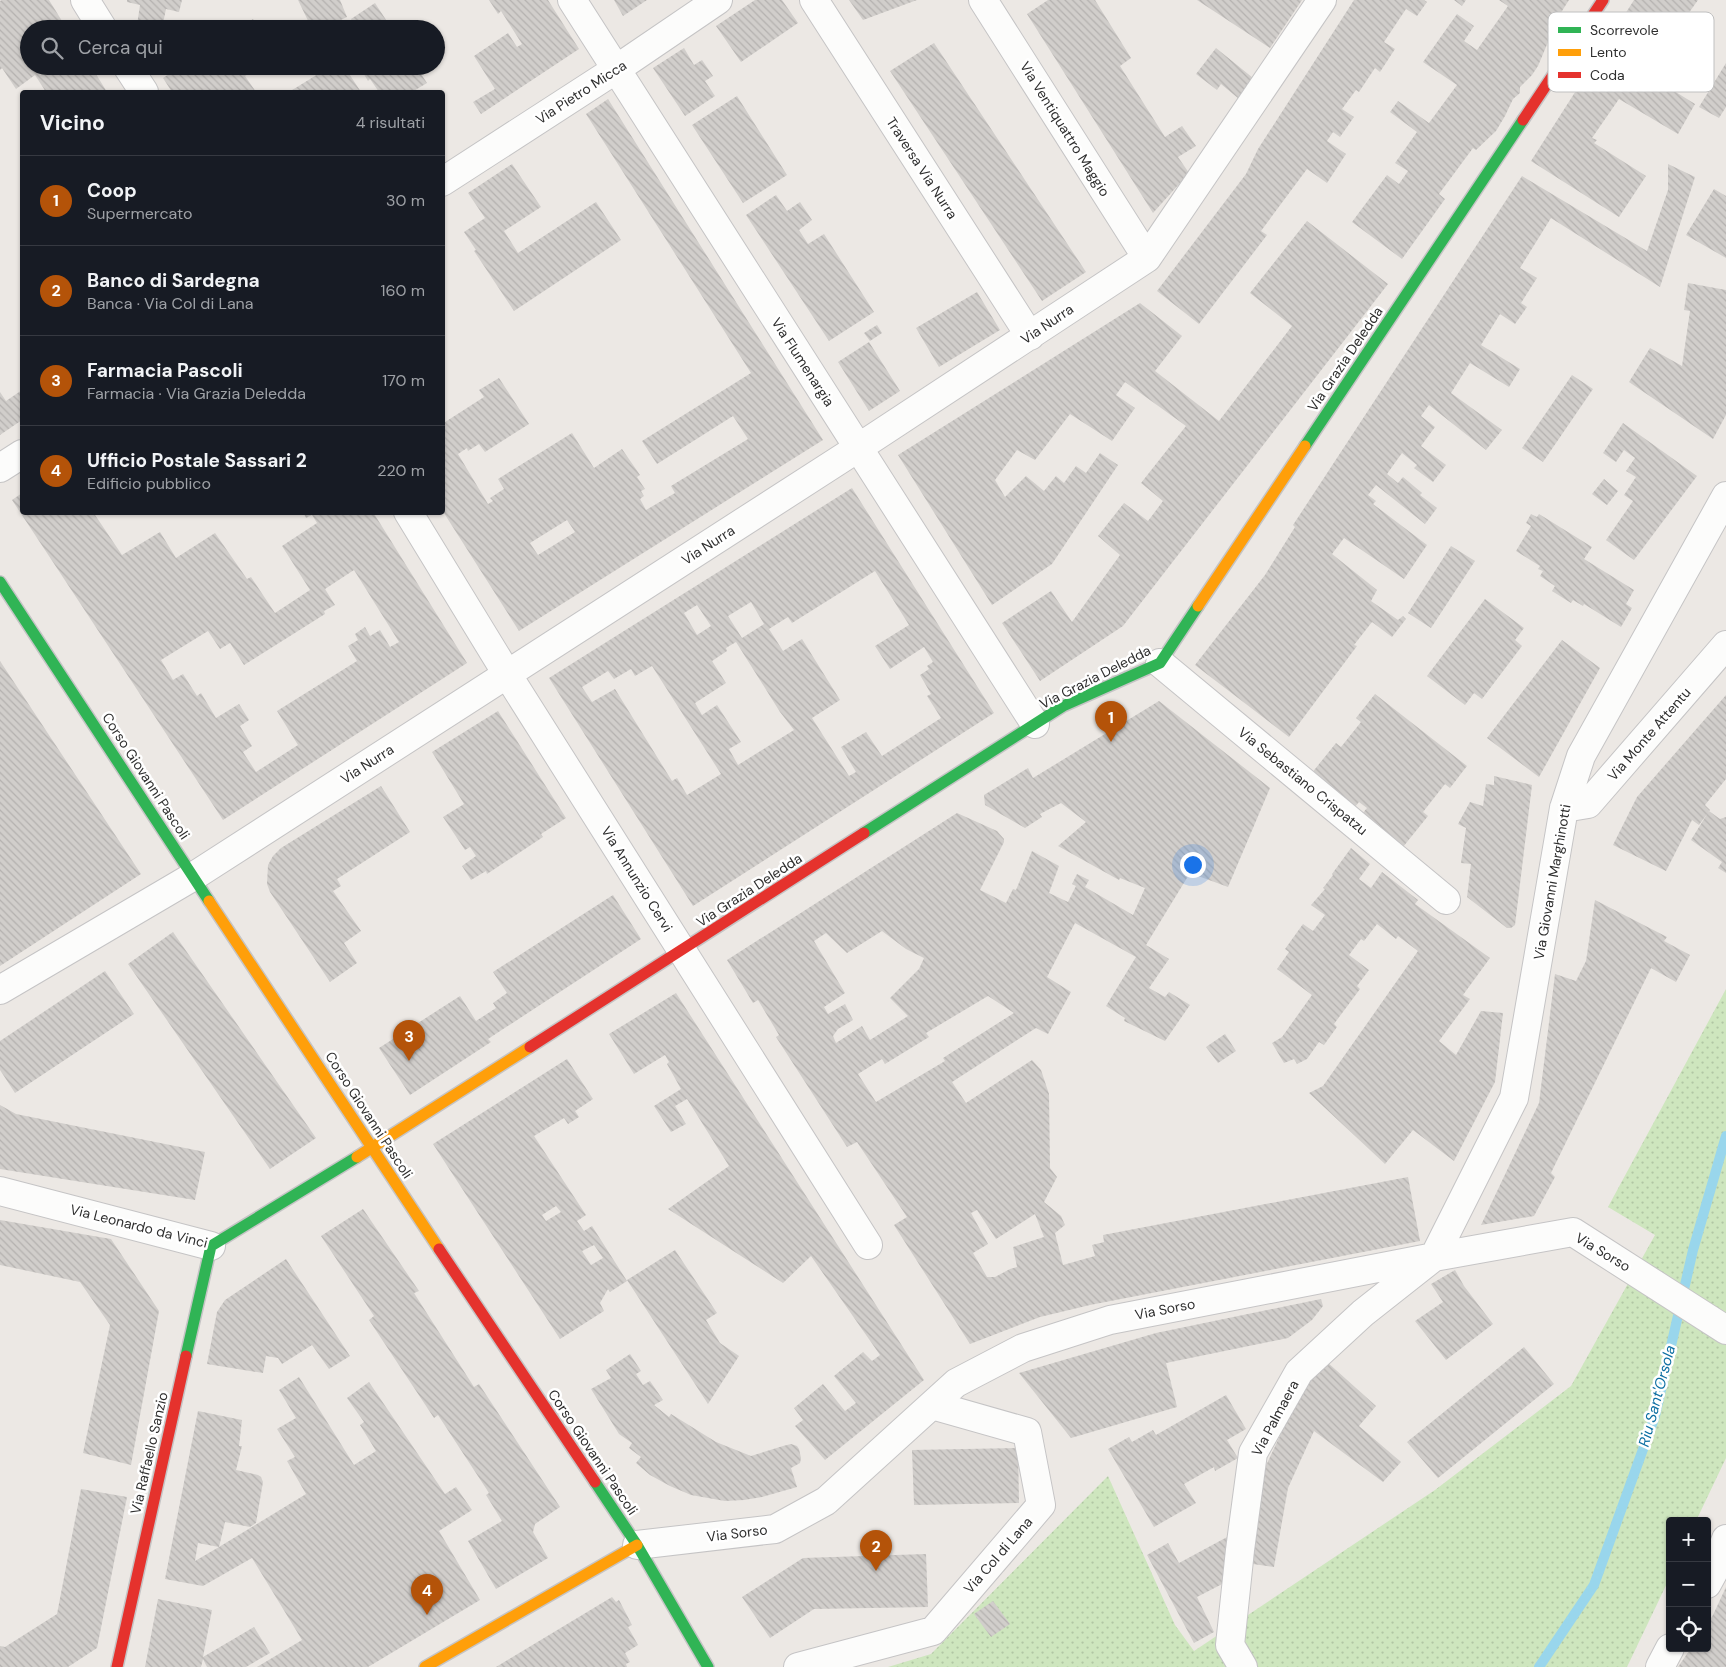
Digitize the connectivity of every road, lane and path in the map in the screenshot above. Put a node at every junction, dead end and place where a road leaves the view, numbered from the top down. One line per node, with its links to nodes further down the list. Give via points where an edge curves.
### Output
1 (85, 0): 9 (street)
2 (572, 0): 10 (street, Via Flumenargia)
3 (718, 0): 10 (street, Via Pietro Micca)
4 (814, 0): 16 (street, Traversa Via Nurra)
5 (983, 0): 15 (street, Via Ventiquattro Maggio)
6 (1322, 0): 15 (street, Via Nurra)
7 (1603, 0): 8 (street, Via Grazia Deledda)
8 (1595, 12)
9 (98, 20)
10 (615, 70): 14 (street, Via Pietro Micca); 17 (street, Via Flumenargia)
11 (134, 75): 13 (street)
12 (1548, 82): 24 (street, Via Grazia Deledda)
13 (143, 90)
14 (445, 180)
15 (1147, 258): 16 (street, Via Nurra)
16 (1030, 336): 17 (street, Via Nurra)
17 (858, 448): 25 (street, Via Nurra); 26 (street, Via Flumenargia)
18 (20, 455): 19 (street)
19 (0, 468)
20 (1726, 496): 27 (street, Via Giovanni Marghinotti, via 1581,756)
21 (410, 515): 25 (street, Via Annunzio Cervi)
22 (0, 582): 28 (street, Corso Giovanni Pascoli)
23 (1726, 645): 27 (street, Via Monte Attentu, via 1588,804)
24 (1160, 663): 26 (street, Via Grazia Deledda, via 1063,706); 29 (street, Via Sebastiano Crispatzu)
25 (507, 674): 28 (street, Via Nurra); 30 (street, Via Annunzio Cervi)
26 (1035, 724): 30 (street, Via Grazia Deledda)
27 (1564, 808): 36 (street, Via Giovanni Marghinotti, via 1514,1098)
28 (194, 876): 31 (street, Via Nurra); 32 (street, Corso Giovanni Pascoli)
29 (1446, 900)
30 (682, 951): 32 (street, Via Grazia Deledda); 34 (street, Via Annunzio Cervi)
31 (0, 990)
32 (372, 1148): 35 (street, Via Leonardo da Vinci); 40 (street, Corso Giovanni Pascoli)
33 (0, 1191): 35 (street, Via Leonardo da Vinci)
34 (868, 1245)
35 (211, 1246): 43 (street, Via Raffaello Sanzio)
36 (1434, 1257): 37 (street, Via Sorso, via 1573,1232); 38 (street, Via Sorso, via 1110,1320 1023,1348 956,1383); 47 (street, Via Palmaera, via 1363,1314 1299,1372 1253,1454 1230,1645)
37 (1726, 1330)
38 (932, 1405): 40 (street, Via Sorso, via 826,1501 775,1529); 46 (street, Via Col di Lana, via 1027,1432 1041,1505 933,1631)
39 (1726, 1539): 41 (street)
40 (637, 1544): 44 (street); 45 (street, Corso Giovanni Pascoli)
41 (1711, 1578)
42 (1668, 1652): 48 (street)
43 (117, 1667)
44 (425, 1667)
45 (708, 1667)
46 (798, 1667)
47 (1243, 1667)
48 (1660, 1667)

